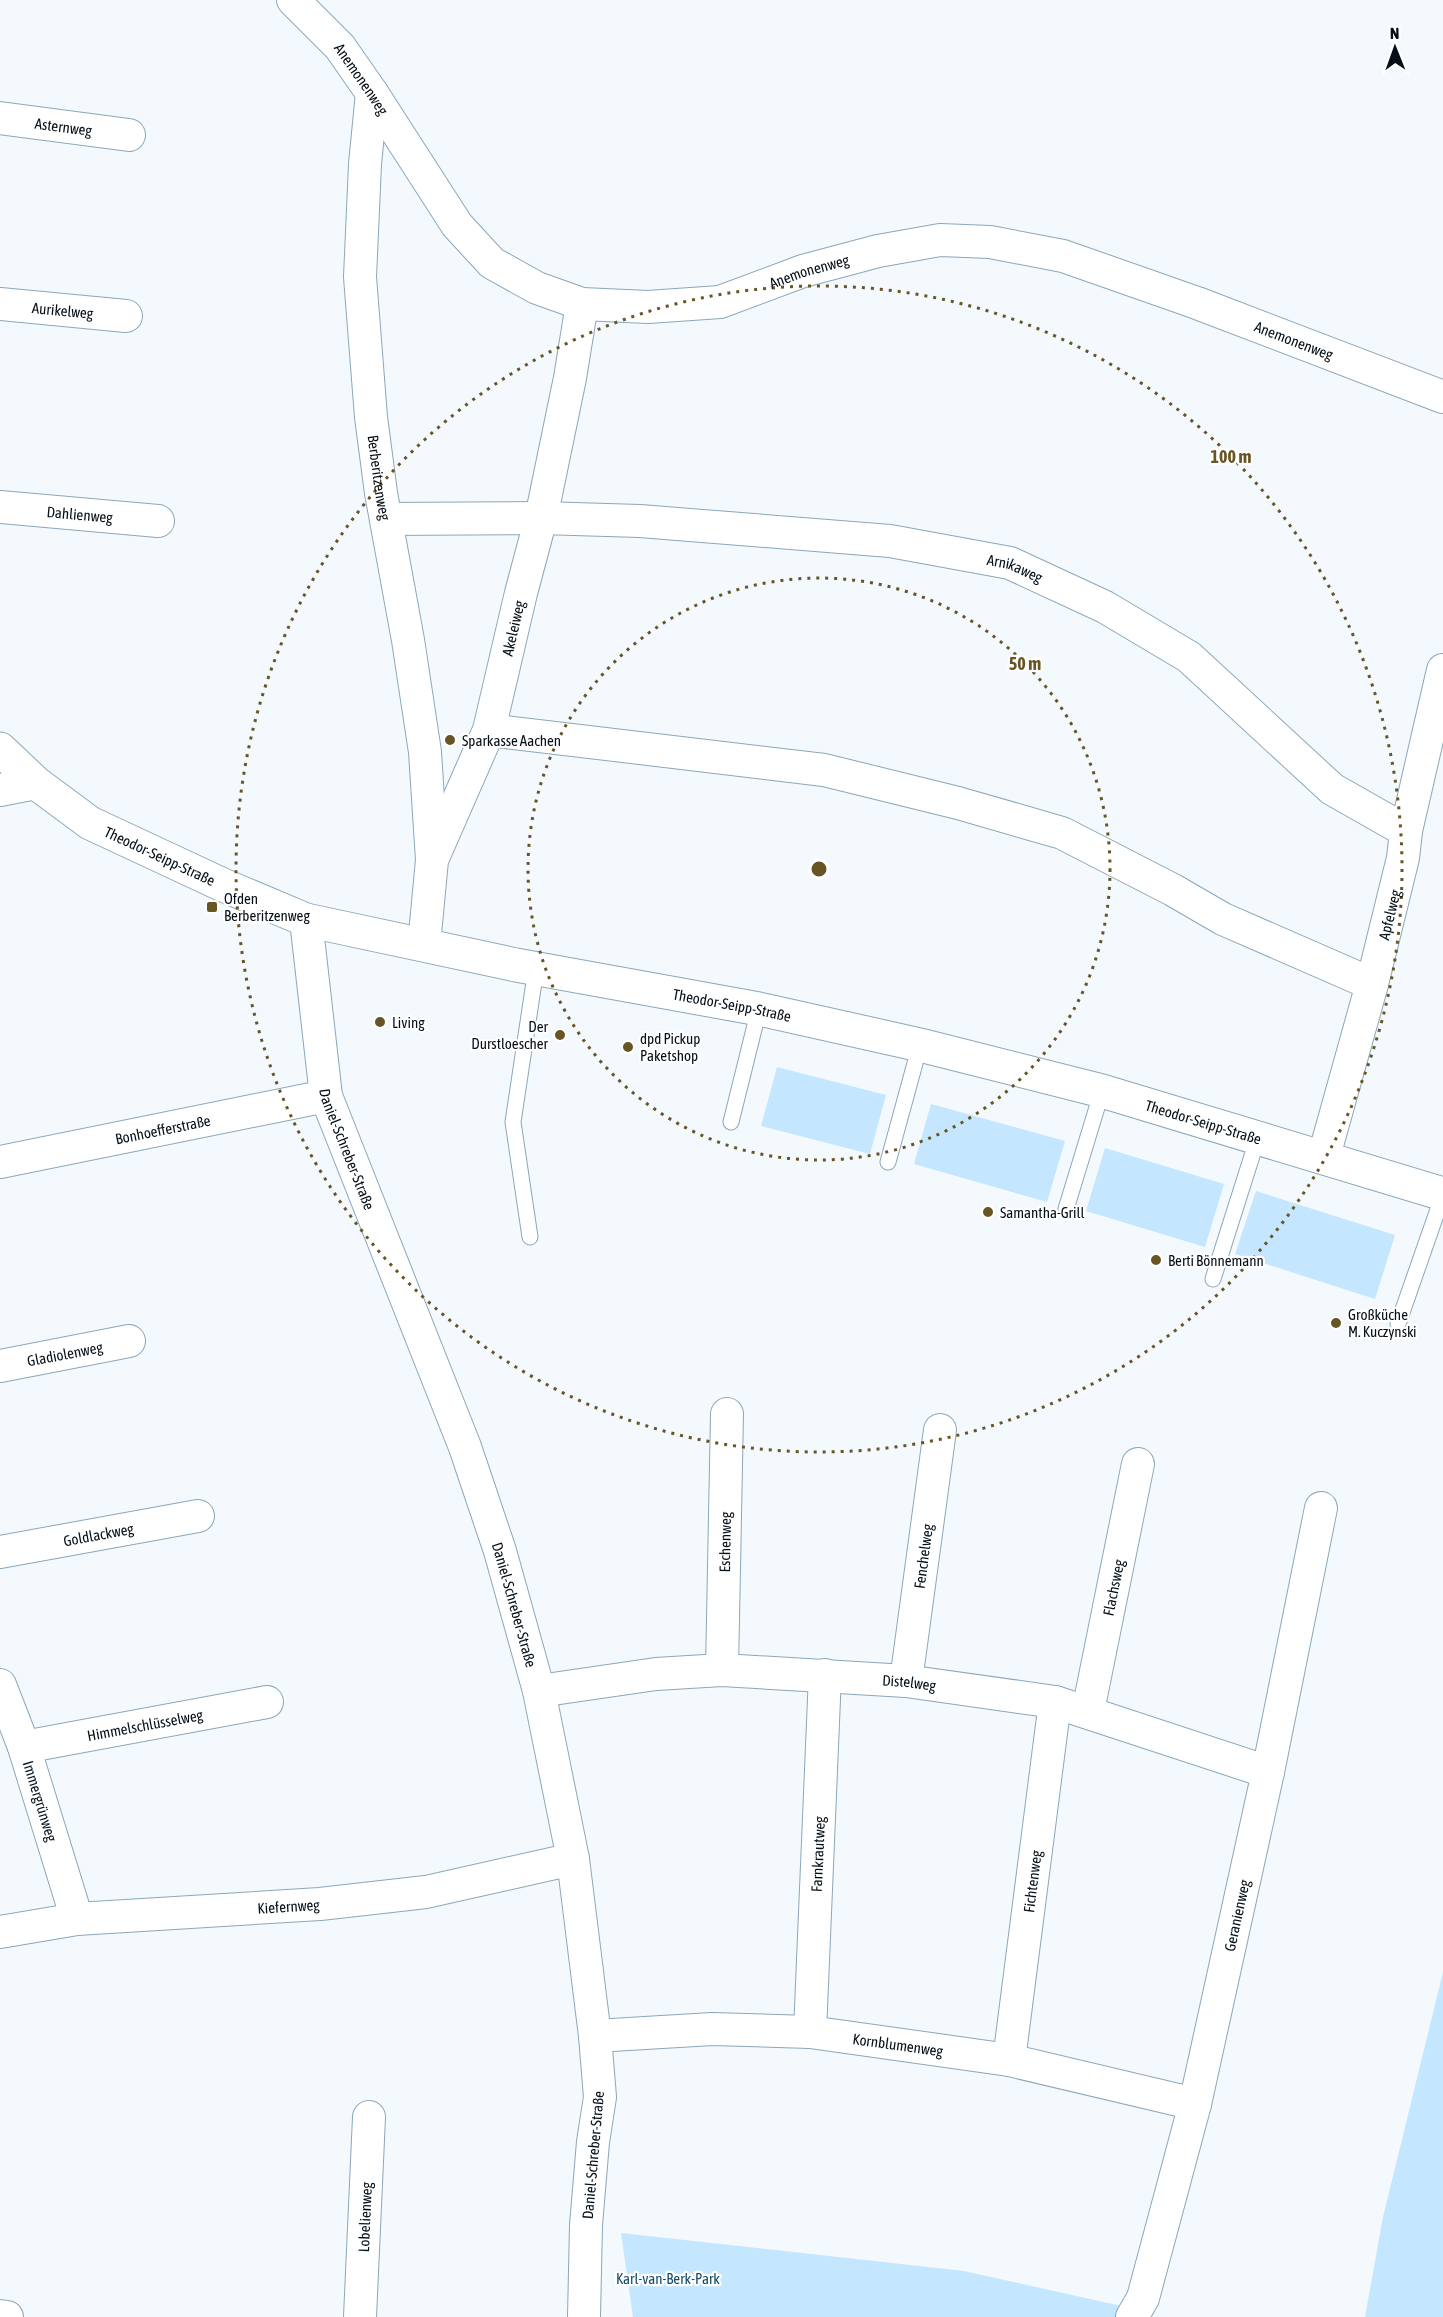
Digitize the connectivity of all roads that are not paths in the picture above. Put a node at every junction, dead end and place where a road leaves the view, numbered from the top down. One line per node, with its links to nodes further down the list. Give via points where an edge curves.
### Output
1 (293, 0): 2 (street, Anemonenweg, via 340,47)
2 (372, 93): 6 (street, Anemonenweg, via 457,225 492,263 537,288); 11 (street, Berberitzenweg, via 364,164 360,277 371,417)
3 (0, 118): 4 (street, Asternweg)
4 (129, 135)
5 (0, 304): 7 (street, Aurikelweg)
6 (582, 304): 8 (street, Anemonenweg, via 648,307 720,302 803,271 878,250 940,240 990,242 1063,256); 10 (street, Akeleiweg)
7 (126, 316)
8 (1443, 397)
9 (0, 507): 12 (street, Dahlienweg)
10 (542, 518): 11 (street, Arnikaweg); 14 (street, Akeleiweg); 18 (street, Arnikaweg, via 640,520 890,541 1010,563 1105,607 1189,657 1332,789)
11 (386, 519): 19 (street, Berberitzenweg, via 425,753)
12 (158, 520)
13 (1443, 670): 18 (street, Apfelweg)
14 (489, 730): 19 (street, Akeleiweg); 23 (street, via 824,770 958,803 1062,833 1224,920)
15 (0, 749): 16 (street, Theodor-Seipp-Straße)
16 (36, 783): 17 (street); 20 (street, Theodor-Seipp-Straße, via 90,822)
17 (0, 790)
18 (1405, 844): 23 (street, Apfelweg)
19 (432, 860): 21 (street, Akeleiweg)
20 (306, 920): 21 (street, Theodor-Seipp-Straße); 27 (street, Daniel-Schreber-Straße)
21 (424, 945): 22 (street, Theodor-Seipp-Straße)
22 (536, 969): 24 (street, Theodor-Seipp-Straße); 35 (lane, via 513,1122)
23 (1372, 984): 30 (street, Apfelweg)
24 (759, 1009): 25 (street, Theodor-Seipp-Straße); 28 (lane)
25 (920, 1045): 26 (street, Theodor-Seipp-Straße); 32 (lane)
26 (1102, 1091): 29 (street, Theodor-Seipp-Straße); 34 (lane)
27 (326, 1096): 31 (street, Bonhoefferstraße); 50 (street, Daniel-Schreber-Straße, via 465,1448 500,1551)
28 (731, 1122)
29 (1258, 1137): 30 (street, Theodor-Seipp-Straße); 36 (lane)
30 (1324, 1156): 33 (street, Theodor-Seipp-Straße)
31 (0, 1162)
32 (888, 1162)
33 (1443, 1194): 37 (lane)
34 (1066, 1209)
35 (530, 1237)
36 (1213, 1279)
37 (1398, 1324)
38 (129, 1341): 39 (street, Gladiolenweg)
39 (0, 1366)
40 (727, 1414): 46 (street, Eschenweg)
41 (940, 1430): 48 (street, Fenchelweg)
42 (1138, 1464): 53 (street, Flachsweg)
43 (1321, 1508): 55 (street, Geranienweg)
44 (198, 1516): 45 (street, Goldlackweg)
45 (0, 1552)
46 (722, 1670): 47 (street, Distelweg); 50 (street, Distelweg, via 656,1674)
47 (825, 1675): 48 (street, Distelweg); 59 (street, Farnkrautweg)
48 (906, 1681): 52 (street, Distelweg)
49 (0, 1685): 54 (street, Immergrünweg)
50 (539, 1690): 56 (street, Daniel-Schreber-Straße)
51 (267, 1702): 54 (street, Himmelschlüsselweg)
52 (1055, 1702): 53 (street, Distelweg); 61 (street, Fichtenweg)
53 (1088, 1711): 55 (street, Distelweg)
54 (24, 1747): 57 (street, Immergrünweg)
55 (1268, 1772): 62 (street, Geranienweg)
56 (573, 1859): 57 (street, Kiefernweg, via 426,1892 320,1904); 60 (street, Daniel-Schreber-Straße)
57 (77, 1919): 58 (street, Kiefernweg)
58 (0, 1932)
59 (810, 2032): 60 (street, Kornblumenweg, via 712,2029); 61 (street, Kornblumenweg)
60 (596, 2036): 67 (street, Daniel-Schreber-Straße, via 600,2097 586,2225)
61 (1009, 2060): 62 (street, Kornblumenweg)
62 (1195, 2104): 68 (street, Geranienweg, via 1143,2298)
63 (369, 2117): 66 (street, Lobelienweg)
64 (0, 2316): 65 (street)
65 (7, 2317)
66 (360, 2317)
67 (584, 2317)
68 (1132, 2317)

